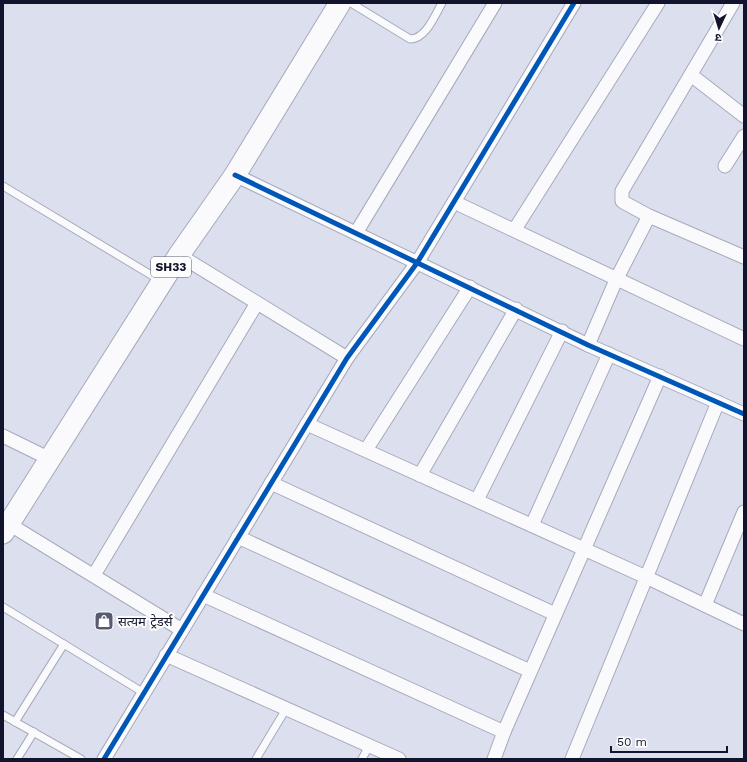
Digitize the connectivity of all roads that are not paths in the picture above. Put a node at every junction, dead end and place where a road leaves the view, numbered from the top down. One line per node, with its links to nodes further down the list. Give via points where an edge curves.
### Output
1 (340, 3): 12 (main road, SH33)
2 (351, 3): 3 (lane, via 410,39 422,36)
3 (442, 3)
4 (495, 3): 17 (street)
5 (574, 3): 14 (street)
6 (658, 3): 16 (street)
7 (733, 3): 8 (street)
8 (691, 75): 9 (street); 15 (street, via 622,191 622,201)
9 (744, 116)
10 (744, 136): 11 (street)
11 (725, 166)
12 (235, 175): 17 (street); 18 (main road, SH33)
13 (3, 186): 22 (lane)
14 (454, 202): 16 (street); 20 (street)
15 (649, 216): 19 (street); 21 (street)
16 (515, 229): 21 (street)
17 (356, 233): 20 (street)
18 (179, 255): 22 (main road, SH33); 24 (street)
19 (744, 257)
20 (417, 263): 23 (street); 30 (street)
21 (616, 280): 27 (street); 28 (street)
22 (162, 281): 37 (main road, SH33)
23 (470, 287): 25 (street); 36 (street)
24 (257, 303): 30 (street); 46 (street)
25 (516, 310): 26 (street); 38 (street)
26 (562, 331): 28 (street); 40 (street)
27 (744, 339)
28 (588, 344): 29 (street)
29 (609, 354): 31 (street); 42 (street)
30 (347, 358): 34 (street)
31 (660, 376): 32 (street); 45 (street)
32 (718, 402): 33 (street); 47 (street)
33 (744, 414)
34 (307, 424): 36 (street); 39 (street)
35 (3, 436): 37 (street)
36 (366, 450): 38 (street)
37 (50, 459): 43 (main road, SH33)
38 (420, 475): 40 (street)
39 (271, 483): 44 (street); 51 (street)
40 (477, 500): 42 (street)
41 (744, 512): 49 (street)
42 (532, 525): 45 (street)
43 (6, 529): 46 (street)
44 (238, 537): 48 (street); 56 (street)
45 (584, 549): 47 (street); 51 (street)
46 (94, 575): 53 (street)
47 (646, 577): 49 (street); 71 (street)
48 (203, 595): 53 (street); 62 (street)
49 (705, 605): 52 (street)
50 (3, 607): 54 (lane)
51 (555, 614): 56 (street)
52 (744, 624)
53 (182, 630): 55 (street)
54 (64, 644): 57 (lane); 60 (lane)
55 (166, 656): 57 (street); 58 (street)
56 (530, 671): 62 (street)
57 (144, 693): 66 (street)
58 (286, 709): 63 (street); 67 (lane)
59 (3, 715): 60 (lane)
60 (15, 722): 61 (lane)
61 (34, 732): 64 (lane); 65 (lane)
62 (504, 732): 70 (street)
63 (369, 746): 68 (lane); 69 (street)
64 (18, 759)
65 (82, 759)
66 (104, 759)
67 (256, 759)
68 (362, 759)
69 (399, 759)
70 (494, 759)
71 (572, 759)

